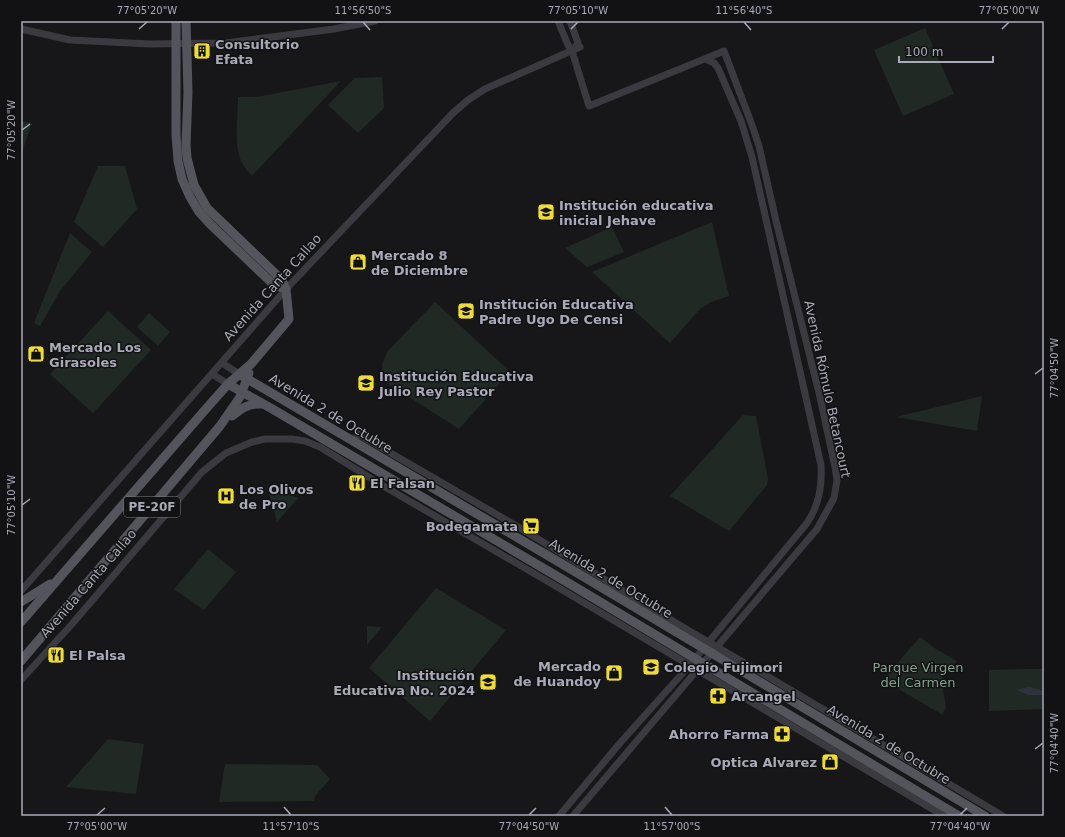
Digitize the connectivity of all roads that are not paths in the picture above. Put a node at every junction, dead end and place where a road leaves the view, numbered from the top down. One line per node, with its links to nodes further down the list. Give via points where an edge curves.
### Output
1 (176, 21): 7 (main road)
2 (186, 21): 8 (main road)
3 (374, 21): 8 (street, via 226,44)
4 (558, 21): 10 (street)
5 (570, 21): 10 (street, via 578,43)
6 (21, 29): 7 (street, via 70,40)
7 (176, 43): 8 (street); 12 (main road, via 178,161 190,197 199,212 222,236 274,285)
8 (187, 43): 12 (main road, via 186,145 194,185 207,208 282,280)
9 (580, 47): 10 (street, Avenida Canta Callao)
10 (572, 51): 11 (street, via 590,106); 12 (street, Avenida Canta Callao, via 485,89 468,100 438,127)
11 (706, 58): 28 (street, Avenida Rómulo Betancourt, via 718,68 741,121 752,157 822,479 820,496 807,523); 28 (street, Avenida Rómulo Betancourt, via 724,51 759,146 820,397 837,480 834,498 817,529)
12 (286, 289): 13 (street, Avenida Canta Callao); 14 (main road, Avenida Canta Callao / PE-20F, via 289,319)
13 (222, 363): 15 (street, Avenida Canta Callao); 16 (street, Avenida 2 de Octubre)
14 (251, 364): 16 (main road, Avenida Canta Callao / PE-20F); 17 (main road, Avenida Canta Callao / PE-20F)
15 (212, 374): 18 (street, Avenida 2 de Octubre); 25 (street, Avenida Canta Callao)
16 (239, 374): 17 (main road, Avenida 2 de Octubre); 18 (main road, Avenida Canta Callao / PE-20F)
17 (248, 379): 19 (main road, Avenida Canta Callao / PE-20F); 22 (main road, Avenida 2 de Octubre)
18 (228, 384): 19 (main road, Avenida 2 de Octubre); 24 (main road, Avenida Canta Callao / PE-20F)
19 (242, 392): 20 (main road, Avenida 2 de Octubre); 21 (main road, Avenida Canta Callao / PE-20F)
20 (264, 404): 21 (main road, via 240,409); 30 (main road, Avenida 2 de Octubre, via 547,570)
21 (220, 426): 29 (main road, Avenida Canta Callao / PE-20F)
22 (356, 438): 28 (main road, Avenida 2 de Octubre, via 569,568); 28 (street, Avenida 2 de Octubre, via 370,440 520,528)
23 (340, 459): 30 (street, Avenida 2 de Octubre); 31 (street, Avenida Canta Callao, via 305,441 278,438 252,442 226,453 192,483)
24 (61, 577): 26 (main road); 27 (main road, Avenida Canta Callao / PE-20F)
25 (21, 591)
26 (21, 602)
27 (21, 622)
28 (710, 648): 30 (street, Avenida Rómulo Betancourt); 36 (main road, Avenida 2 de Octubre); 37 (street, Avenida 2 de Octubre)
29 (21, 661)
30 (696, 665): 32 (street, Avenida Rómulo Betancourt, via 620,743); 33 (street, Avenida Rómulo Betancourt); 34 (street, Avenida 2 de Octubre); 35 (main road, Avenida 2 de Octubre)
31 (21, 680)
32 (559, 816)
33 (572, 816)
34 (944, 816)
35 (959, 816)
36 (985, 816)
37 (1003, 816)

